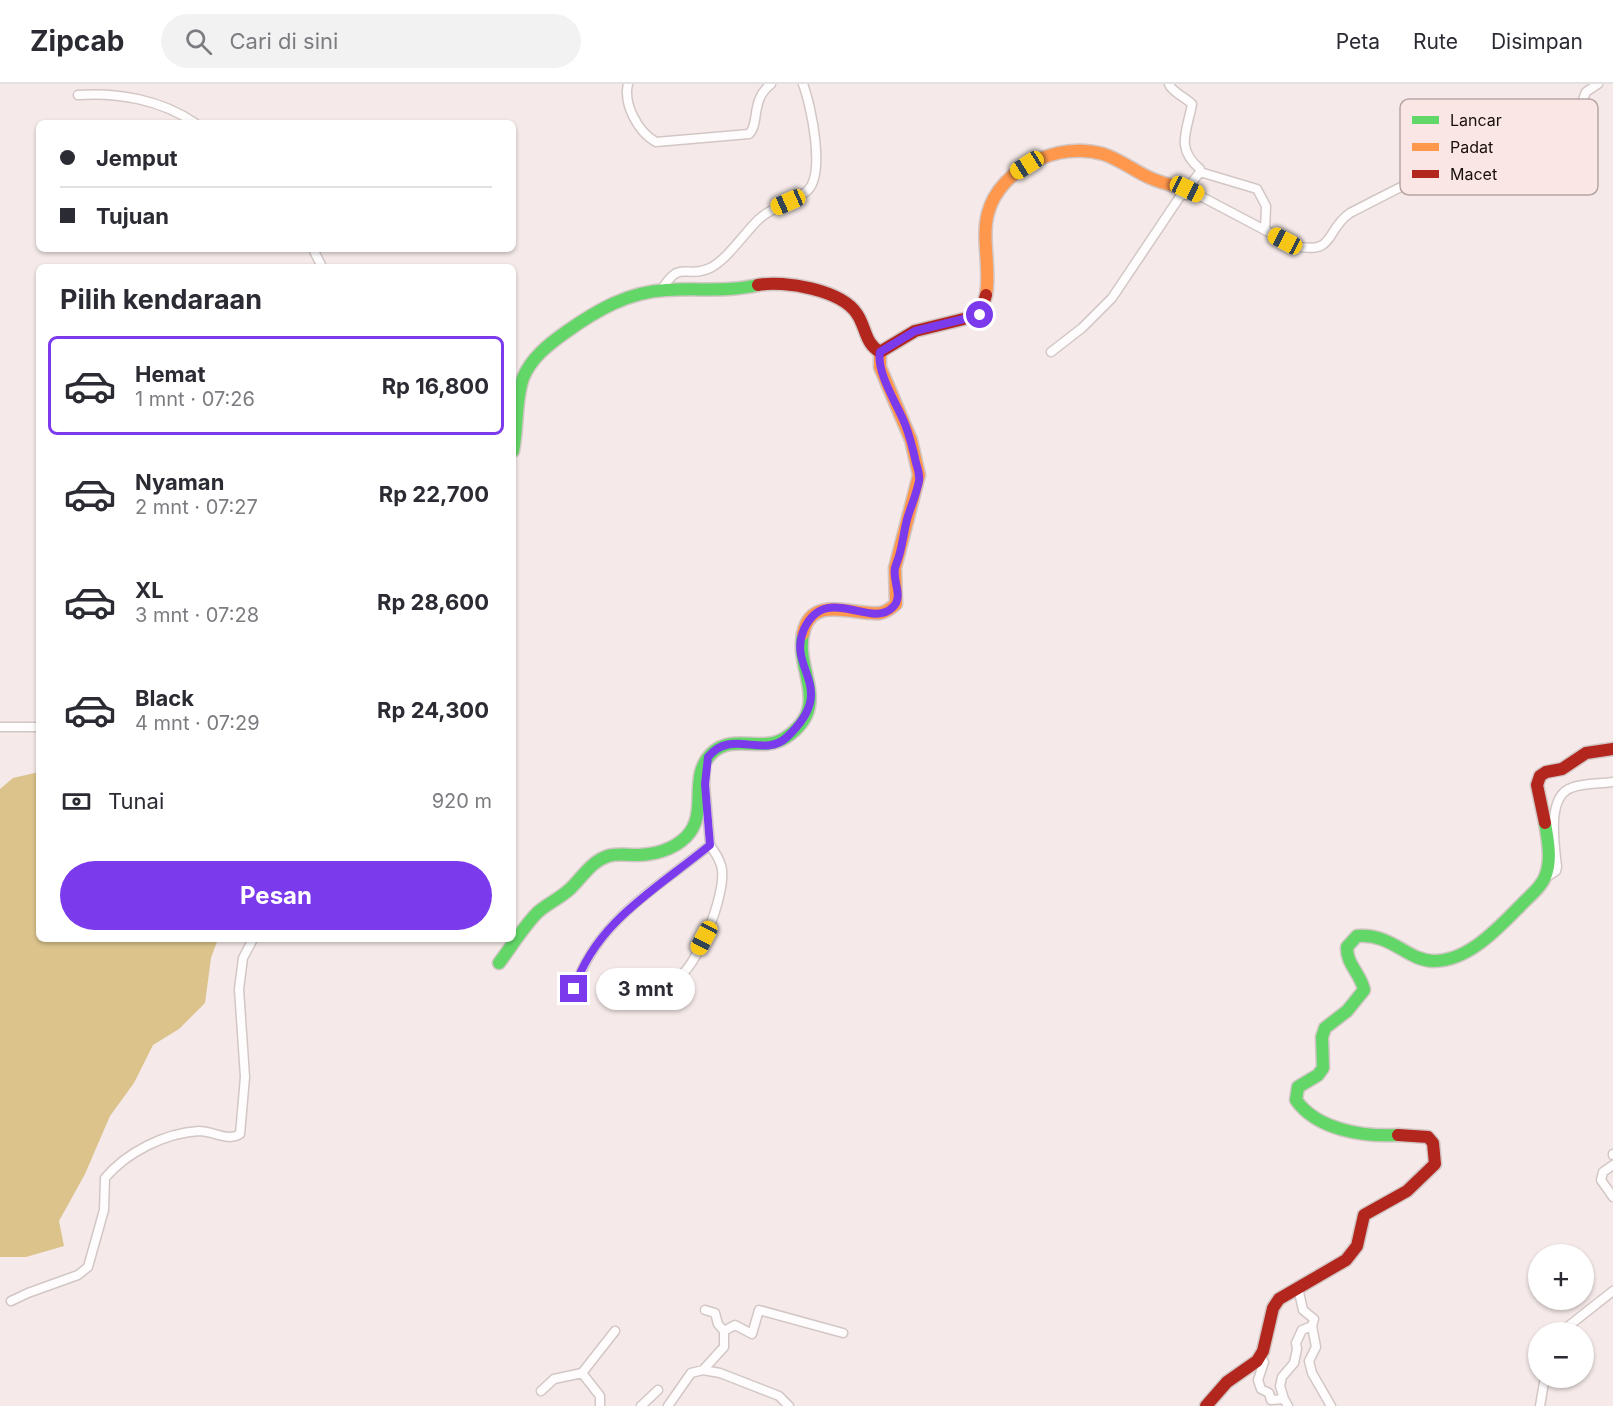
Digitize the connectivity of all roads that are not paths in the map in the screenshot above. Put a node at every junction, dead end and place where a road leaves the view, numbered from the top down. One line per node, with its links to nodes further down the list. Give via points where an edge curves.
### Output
1 (628, 84): 2 (street, via 629,108 656,142 749,134 760,96)
2 (771, 84)
3 (803, 84): 14 (street, via 816,162 816,177 810,188 762,216 713,267 675,273)
4 (1169, 84): 9 (street, via 1192,104 1183,141 1186,153)
5 (1598, 84): 7 (street)
6 (78, 95): 8 (street, via 108,93 146,100)
7 (1583, 99)
8 (189, 120)
9 (1200, 172): 10 (street); 13 (street, via 1257,189 1266,206)
10 (1187, 189): 12 (street); 15 (street, via 1084,150 1027,165 1004,182 987,213 988,289 980,315 915,331)
11 (1400, 189): 13 (street, via 1350,213 1321,247 1311,250 1295,246)
12 (1211, 201): 13 (street); 16 (street, via 1193,194 1181,195 1112,298)
13 (1265, 230)
14 (660, 292): 15 (street, via 739,289 775,282 792,285 847,303 858,315 871,347); 17 (street, via 619,301 590,316 537,357 522,382)
15 (880, 352): 21 (street, via 880,367 911,440 919,475 895,568 897,602 883,613 838,607 814,615 801,641 812,697 801,722 778,743 724,745)
16 (1051, 352)
17 (516, 415)
18 (0, 727): 19 (street)
19 (36, 727)
20 (1613, 749): 24 (street, via 1586,753 1573,763 1540,776 1537,784 1548,845)
21 (708, 757): 23 (street, via 705,784); 25 (street, via 698,773 696,819 688,835 656,853 613,855 592,864 565,893 536,913)
22 (1613, 782): 24 (street, via 1571,788 1563,793 1554,814 1557,867)
23 (710, 845): 29 (street, via 720,861 722,874 715,914 688,971); 30 (street, via 617,919 583,965)
24 (1547, 877): 33 (street, via 1476,946 1448,959 1422,959 1382,937 1357,936 1347,947 1348,958 1364,982 1364,990 1347,1011 1324,1028 1323,1069 1298,1087 1296,1101 1312,1116 1352,1131 1375,1136 1428,1137 1436,1157 1434,1167 1414,1186 1364,1215 1357,1246 1346,1260)
25 (516, 940)
26 (251, 942): 35 (street, via 243,958 239,989 245,1077 240,1134 231,1137 199,1131 168,1137 126,1160 105,1178 104,1210 88,1267 78,1275)
27 (515, 942): 28 (street)
28 (499, 963)
29 (676, 980)
30 (572, 999)
31 (1613, 1165): 32 (street, via 1603,1172 1601,1180)
32 (1613, 1197)
33 (1298, 1288): 38 (street, via 1303,1310 1314,1319); 42 (street, via 1279,1299 1273,1308)
34 (1613, 1291): 37 (street)
35 (11, 1301)
36 (705, 1310): 40 (street, via 714,1313)
37 (1574, 1322)
38 (1312, 1326): 48 (street, via 1302,1330 1294,1363 1282,1377); 54 (street, via 1317,1342 1309,1361)
39 (615, 1331): 44 (street)
40 (724, 1331): 41 (street, via 735,1325 752,1334 759,1310); 43 (street, via 724,1347)
41 (843, 1333)
42 (1260, 1356): 48 (street, via 1264,1362 1258,1380 1261,1389 1269,1393 1271,1400); 53 (street, via 1249,1369 1227,1382)
43 (703, 1370): 51 (street, via 691,1373); 52 (street, via 779,1396)
44 (582, 1373): 47 (street, via 554,1379); 49 (street, via 600,1396)
45 (1543, 1388): 55 (street)
46 (658, 1390): 50 (street)
47 (541, 1391)
48 (1286, 1402)
49 (600, 1406)
50 (641, 1406)
51 (668, 1406)
52 (789, 1406)
53 (1206, 1406)
54 (1331, 1406)
55 (1540, 1406)

